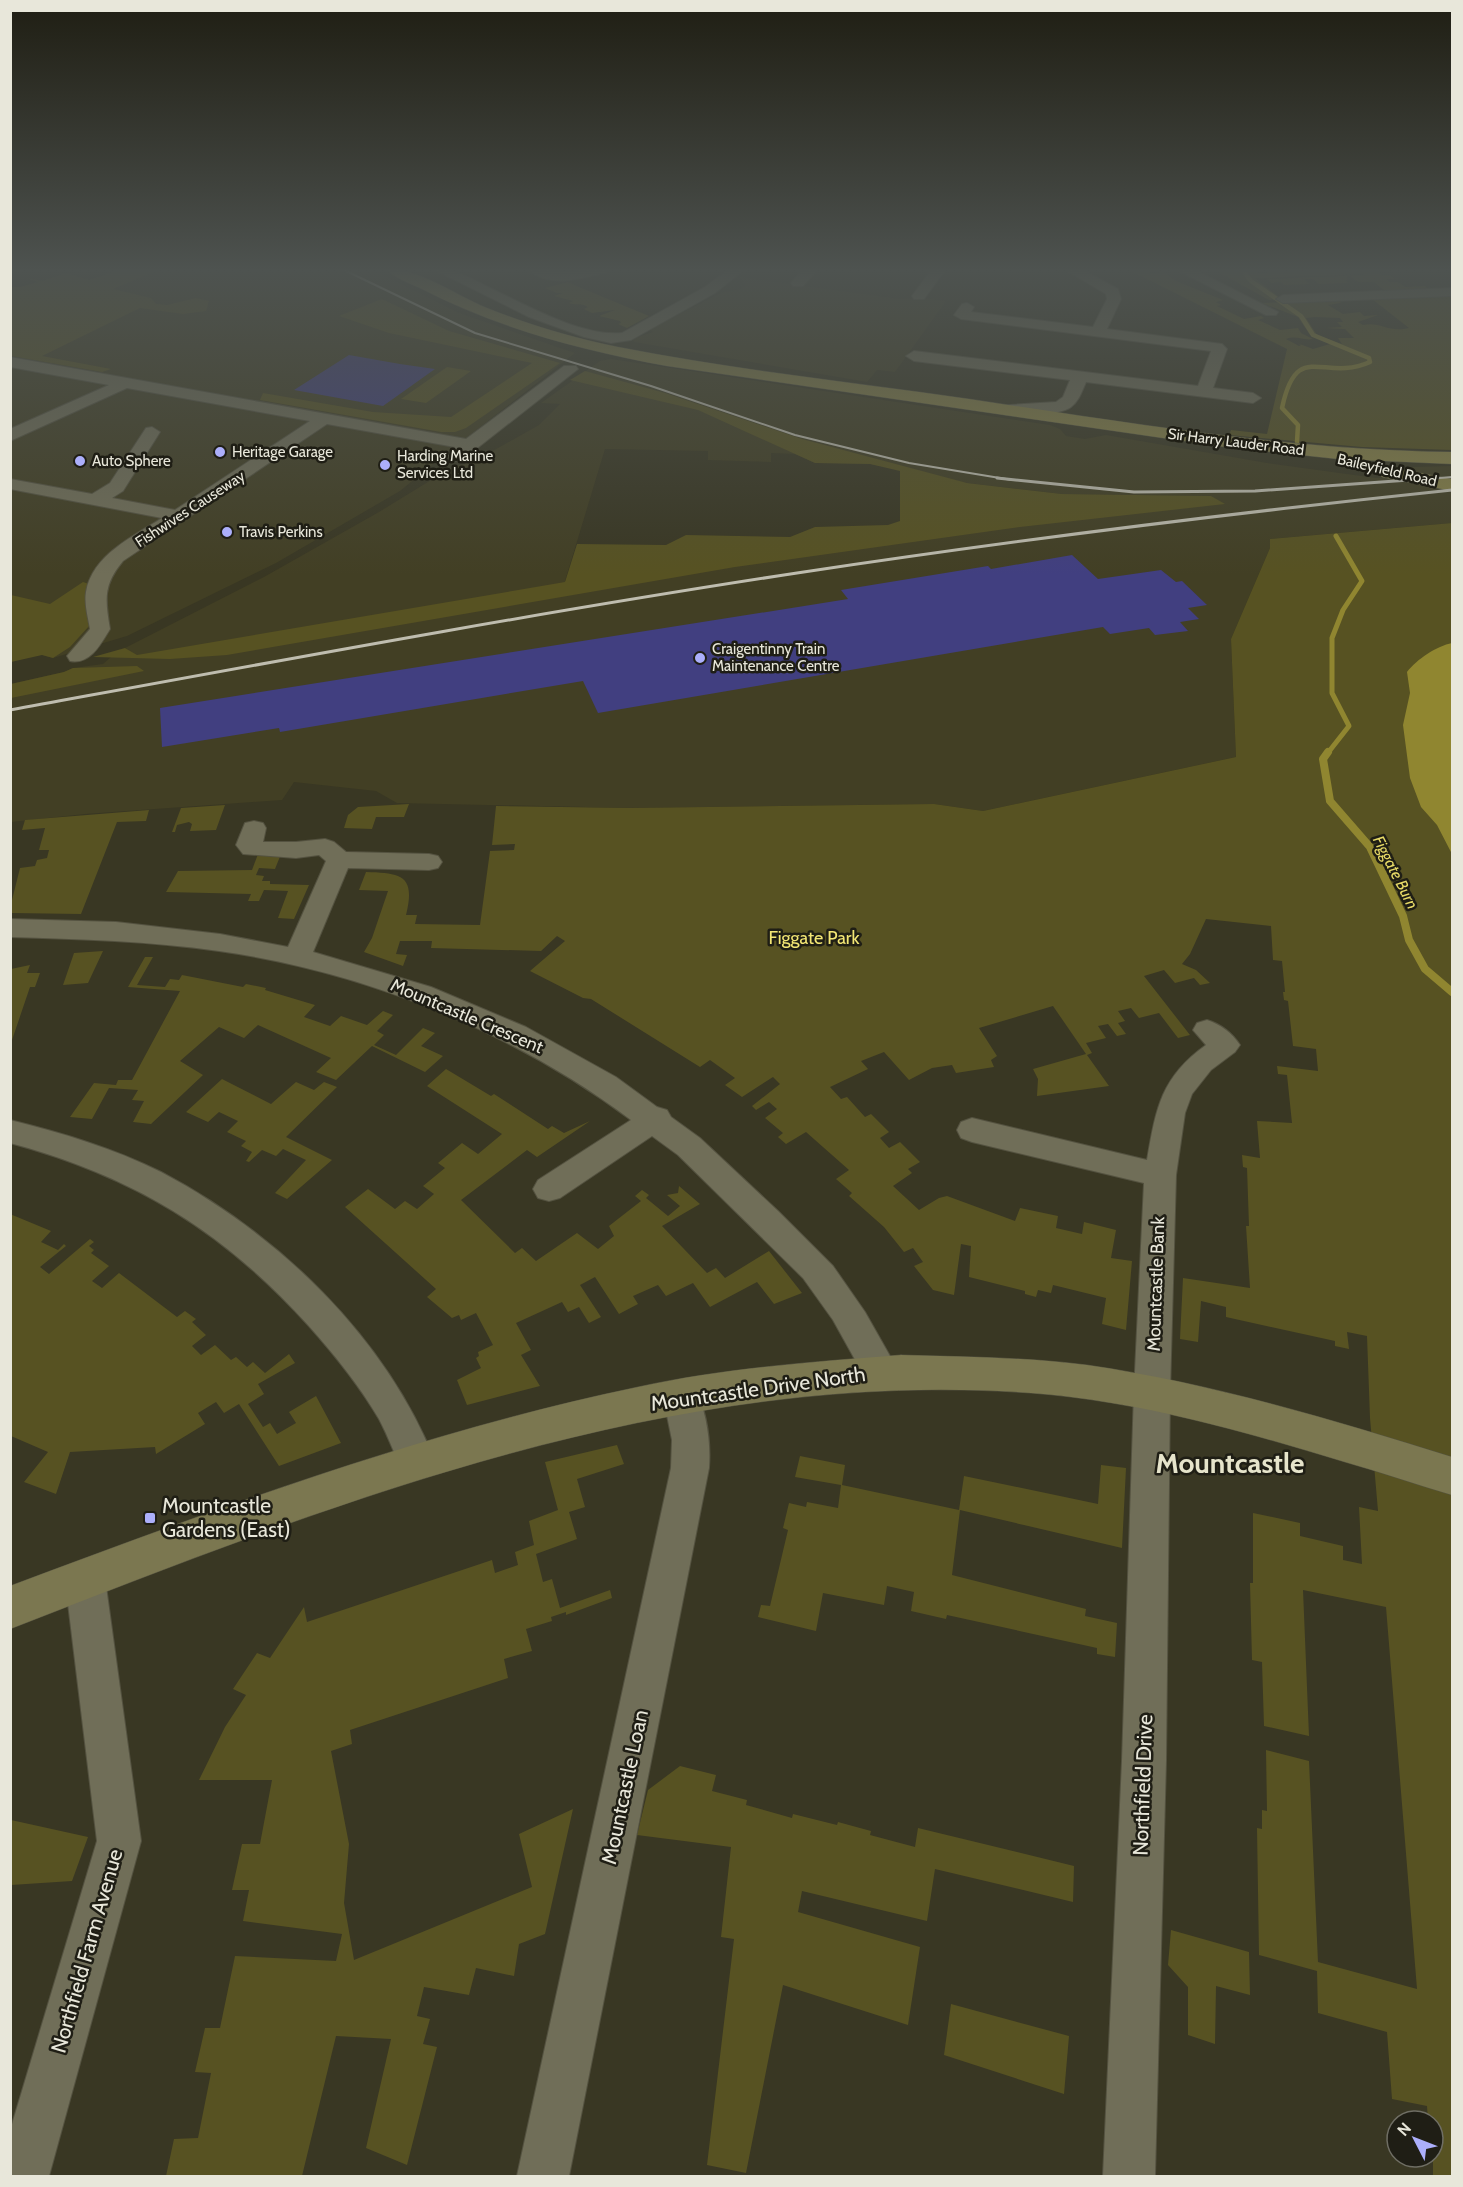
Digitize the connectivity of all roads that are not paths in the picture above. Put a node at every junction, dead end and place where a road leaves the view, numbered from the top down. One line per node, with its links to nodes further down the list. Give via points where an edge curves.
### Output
1 (60, 371): 7 (street)
2 (567, 371): 16 (street)
3 (728, 371): 11 (main road, Sir Harry Lauder Road)
4 (1036, 371): 6 (street)
5 (1211, 371): 8 (street)
6 (1080, 377): 8 (street); 10 (street)
7 (125, 383): 12 (street); 15 (street)
8 (1204, 392): 9 (street)
9 (1253, 398)
10 (1067, 404): 11 (street, via 1049,409); 13 (street, via 1074,414)
11 (1001, 409): 13 (main road, Sir Harry Lauder Road)
12 (324, 419): 16 (street); 23 (street, Fishwives Causeway)
13 (1095, 423): 17 (main road, Sir Harry Lauder Road)
14 (152, 432): 22 (street, via 117,487)
15 (10, 436)
16 (470, 445): 19 (street)
17 (1321, 453): 18 (main road, Sir Harry Lauder Road); 21 (main road, Baileyfield Road, via 1358,466)
18 (1452, 458)
19 (448, 462)
20 (10, 484): 22 (street)
21 (1452, 485)
22 (93, 501): 23 (street)
23 (179, 516): 24 (street, Fishwives Causeway, via 116,557 100,575 95,602 100,629)
24 (78, 656)
25 (254, 828): 26 (street, via 250,849 325,847)
26 (339, 860): 27 (street); 29 (street)
27 (429, 863)
28 (10, 928): 29 (street, Mountcastle Crescent, via 123,931)
29 (298, 956): 31 (street, Mountcastle Crescent, via 375,978 506,1028 617,1090)
30 (1207, 1030): 34 (street, Mountcastle Bank, via 1225,1045 1201,1063 1179,1090 1170,1113)
31 (656, 1118): 35 (street); 36 (street, Mountcastle Crescent, via 720,1171 821,1276)
32 (972, 1130): 34 (street)
33 (10, 1131): 39 (street, via 75,1150 136,1174 179,1196 245,1241 286,1276 361,1360 410,1443)
34 (1160, 1175): 37 (street, Mountcastle Bank)
35 (549, 1189)
36 (881, 1372): 37 (street, Mountcastle Drive North, via 1035,1377); 38 (street, Mountcastle Drive North)
37 (1152, 1392): 40 (street, Mountcastle Drive North, via 1286,1425); 45 (street, Northfield Drive)
38 (681, 1396): 39 (street, Mountcastle Drive North); 44 (street, Mountcastle Loan, via 693,1452)
39 (416, 1461): 41 (street, Mountcastle Drive North, via 235,1522)
40 (1452, 1476)
41 (85, 1579): 42 (street, Mountcastle Drive North); 43 (street, Northfield Farm Avenue, via 118,1841)
42 (10, 1608)
43 (23, 2176)
44 (543, 2176)
45 (1130, 2176)

